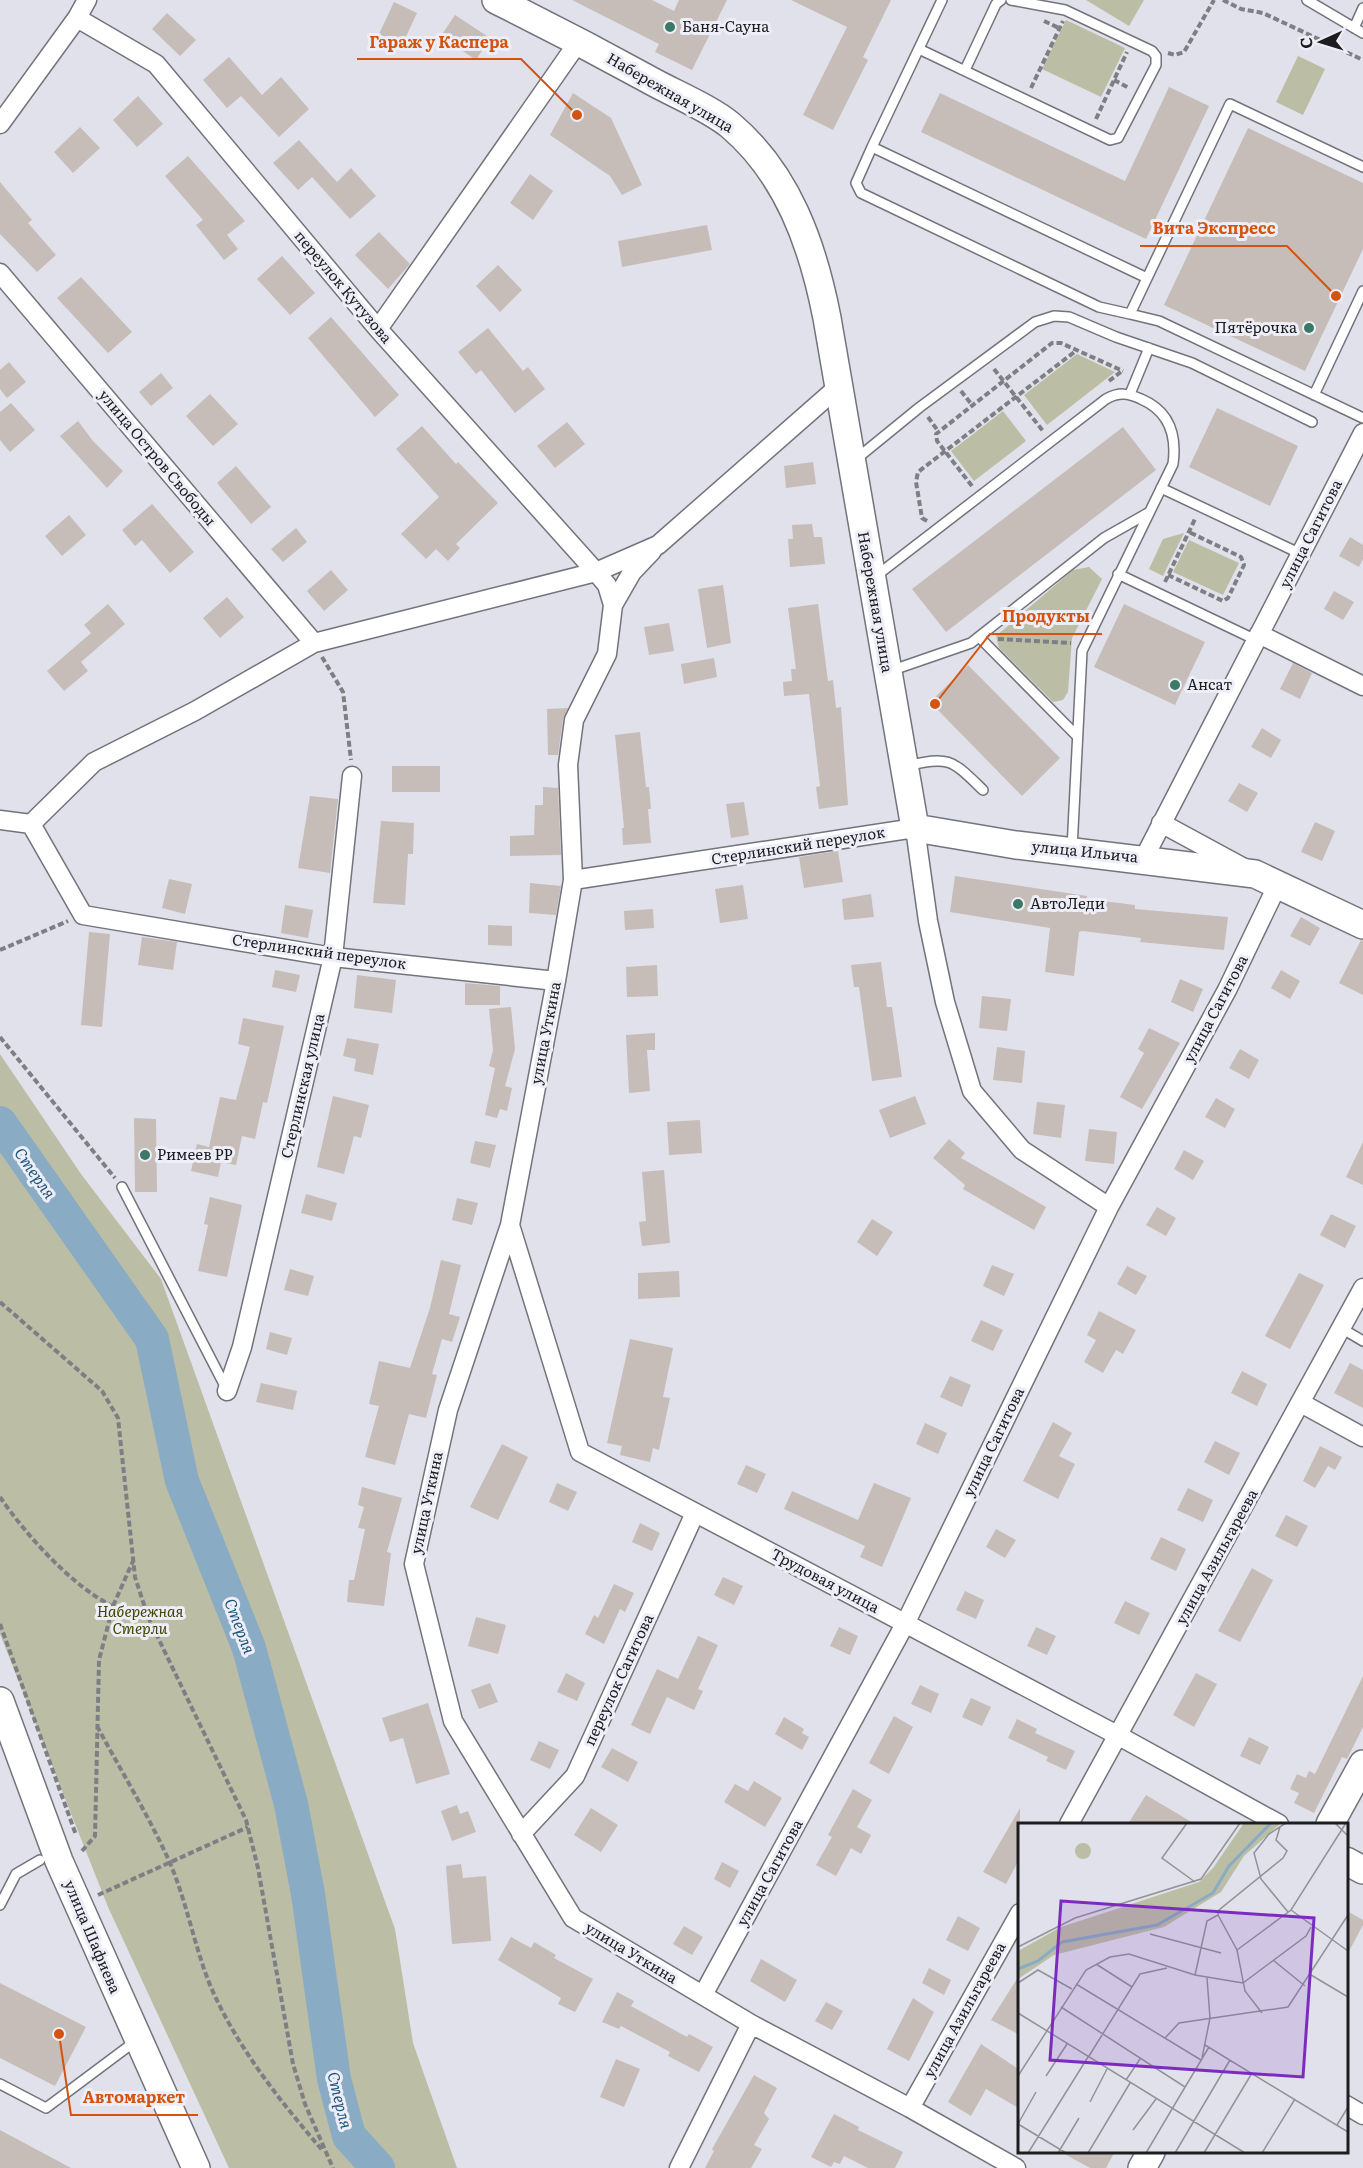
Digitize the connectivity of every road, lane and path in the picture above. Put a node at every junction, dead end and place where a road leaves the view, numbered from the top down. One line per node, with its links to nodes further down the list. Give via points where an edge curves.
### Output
1 (87, 0): 11 (street)
2 (496, 0): 13 (street, Набережная улица)
3 (942, 0): 15 (lane)
4 (1001, 0): 18 (lane)
5 (1011, 0): 10 (lane)
6 (1214, 0): 16 (path, via 1184,52 1175,55)
7 (1223, 0): 17 (path, via 1263,13)
8 (1306, 0): 12 (lane)
9 (1363, 8): 12 (lane)
10 (1068, 11): 14 (lane); 19 (path)
11 (77, 18): 20 (street); 28 (street, переулок Кутузова, via 156,64)
12 (1359, 31)
13 (579, 41): 28 (street); 36 (street, Набережная улица, via 729,124 774,174 810,248)
14 (1132, 42): 21 (path); 21 (lane, via 1156,56 1147,84 1119,138 1110,140)
15 (919, 49): 18 (lane); 22 (lane)
16 (1162, 49)
17 (1363, 60)
18 (965, 70): 19 (lane)
19 (1025, 99): 21 (lane)
20 (0, 124)
21 (1090, 130)
22 (872, 147): 25 (lane); 27 (lane, via 856,183 861,193 1099,307)
23 (1363, 167): 25 (lane, via 1230,104)
24 (0, 273): 66 (street, улица Остров Свободы)
25 (1147, 278): 27 (lane)
26 (1363, 291): 38 (lane)
27 (1130, 314): 38 (lane, via 1159,321)
28 (378, 329): 58 (street, переулок Кутузова)
29 (1149, 348): 31 (lane, via 1069,317 1054,316 1035,322); 33 (lane); 41 (lane, via 1192,363)
30 (1077, 350): 32 (path); 34 (path, via 1052,343); 39 (path)
31 (987, 359): 34 (path); 47 (lane)
32 (1122, 371): 33 (path); 35 (path)
33 (1137, 377): 37 (lane)
34 (1004, 381): 39 (path); 46 (path, via 938,431 936,439)
35 (1106, 384)
36 (838, 387): 47 (street, Набережная улица); 56 (street)
37 (1130, 394): 50 (lane, via 1157,407 1170,425 1175,452); 61 (lane, via 1106,399)
38 (1314, 395): 40 (lane)
39 (1016, 397): 43 (path); 46 (path)
40 (1363, 418)
41 (1312, 422)
42 (1050, 427): 43 (path)
43 (1043, 432): 45 (path)
44 (1362, 437): 57 (street, улица Сагитова)
45 (1035, 439)
46 (945, 452): 49 (path); 54 (path, via 916,476 922,518)
47 (851, 463): 61 (street, Набережная улица)
48 (981, 480): 49 (path)
49 (972, 487): 51 (path)
50 (1161, 488): 52 (lane); 53 (lane)
51 (964, 493)
52 (1201, 506): 55 (path); 57 (lane)
53 (1149, 513): 59 (lane); 65 (lane, via 1104,538)
54 (928, 521)
55 (1189, 532): 60 (path); 60 (path, via 1241,557 1244,565 1228,598 1223,601)
56 (658, 545): 58 (street); 63 (street, via 632,572)
57 (1301, 554): 64 (street, улица Сагитова)
58 (596, 572): 63 (street, via 607,585); 66 (street)
59 (1118, 574): 62 (lane); 67 (lane)
60 (1168, 575): 62 (path)
61 (872, 579): 68 (street, Набережная улица)
62 (1159, 594): 64 (lane)
63 (613, 605): 81 (street, улица Уткина, via 607,654 574,720 568,765)
64 (1258, 637): 69 (street); 75 (street, улица Сагитова)
65 (980, 638): 67 (path); 68 (lane); 70 (lane)
66 (314, 643): 72 (path, via 343,692); 76 (street, via 195,711 94,762)
67 (1084, 644): 70 (lane)
68 (888, 672): 71 (street, Набережная улица)
69 (1363, 686)
70 (1077, 736): 78 (lane)
71 (904, 766): 73 (lane, via 931,760 952,762); 77 (street, Набережная улица)
72 (352, 776): 85 (street, Стерлинская улица)
73 (983, 790)
74 (0, 820): 76 (street)
75 (1161, 823): 79 (street, улица Сагитова); 80 (street, улица Ильича)
76 (31, 824): 82 (street)
77 (915, 828): 78 (street, улица Ильича); 81 (street, Стерлинский переулок); 89 (street, Набережная улица, via 945,1002 972,1091 1022,1150)
78 (1072, 852): 79 (street, улица Ильича)
79 (1144, 858): 80 (street, улица Ильича)
80 (1266, 879): 83 (street, улица Ильича); 89 (street, улица Сагитова, via 1227,990)
81 (573, 880): 86 (street, улица Уткина)
82 (82, 915): 84 (path); 85 (street, Стерлинский переулок)
83 (1363, 925)
84 (0, 950)
85 (333, 957): 86 (street, Стерлинский переулок); 95 (street, Стерлинская улица, via 242,1347)
86 (556, 981): 90 (street, улица Уткина)
87 (0, 1037): 88 (path)
88 (122, 1187): 95 (lane)
89 (1109, 1207): 103 (street, улица Сагитова)
90 (510, 1225): 99 (street, Трудовая улица, via 580,1452); 112 (street, улица Уткина, via 448,1410 414,1564 453,1721)
91 (1363, 1288): 93 (street, улица Азильгареева)
92 (0, 1302): 100 (path, via 102,1391 112,1406 121,1434)
93 (1341, 1328): 94 (lane); 96 (street, улица Азильгареева)
94 (1363, 1341)
95 (227, 1391)
96 (1301, 1403): 97 (street); 106 (street, улица Азильгареева)
97 (1363, 1437)
98 (0, 1497): 101 (path, via 13,1517 82,1586)
99 (695, 1513): 103 (street, Трудовая улица); 112 (street, переулок Сагитова, via 575,1776)
100 (133, 1560): 101 (path); 102 (path)
101 (113, 1606): 102 (path); 105 (path, via 99,1660)
102 (148, 1617): 111 (path)
103 (905, 1624): 106 (street, Трудовая улица); 121 (street, улица Сагитова)
104 (0, 1701): 123 (street, улица Шафиева, via 59,1861)
105 (97, 1726): 113 (path, via 95,1836); 115 (path)
106 (1119, 1736): 108 (street, улица Азильгареева); 109 (street, Трудовая улица)
107 (1363, 1764): 110 (street)
108 (1070, 1823)
109 (1277, 1823)
110 (1331, 1823)
111 (248, 1827): 115 (path); 129 (path, via 293,2064)
112 (521, 1833): 121 (street, улица Уткина, via 573,1918)
113 (81, 1851)
114 (40, 1860): 119 (lane, via 16,1874)
115 (169, 1862): 118 (path); 129 (path, via 224,2014 283,2105)
116 (1348, 1862): 117 (street)
117 (1363, 1870)
118 (98, 1895)
119 (0, 1905)
120 (1018, 1917): 126 (street, улица Азильгареева)
121 (703, 1995): 122 (street, улица Уткина)
122 (751, 2024): 126 (street, улица Уткина); 132 (street)
123 (137, 2040): 124 (lane, via 46,2108); 130 (street, улица Шафиева)
124 (0, 2084)
125 (1348, 2106): 127 (street)
126 (910, 2108): 133 (street, улица Уткина)
127 (1363, 2115)
128 (1150, 2153): 134 (street)
129 (325, 2154): 131 (path)
130 (196, 2168)
131 (333, 2168)
132 (679, 2168)
133 (1016, 2168)
134 (1142, 2168)

